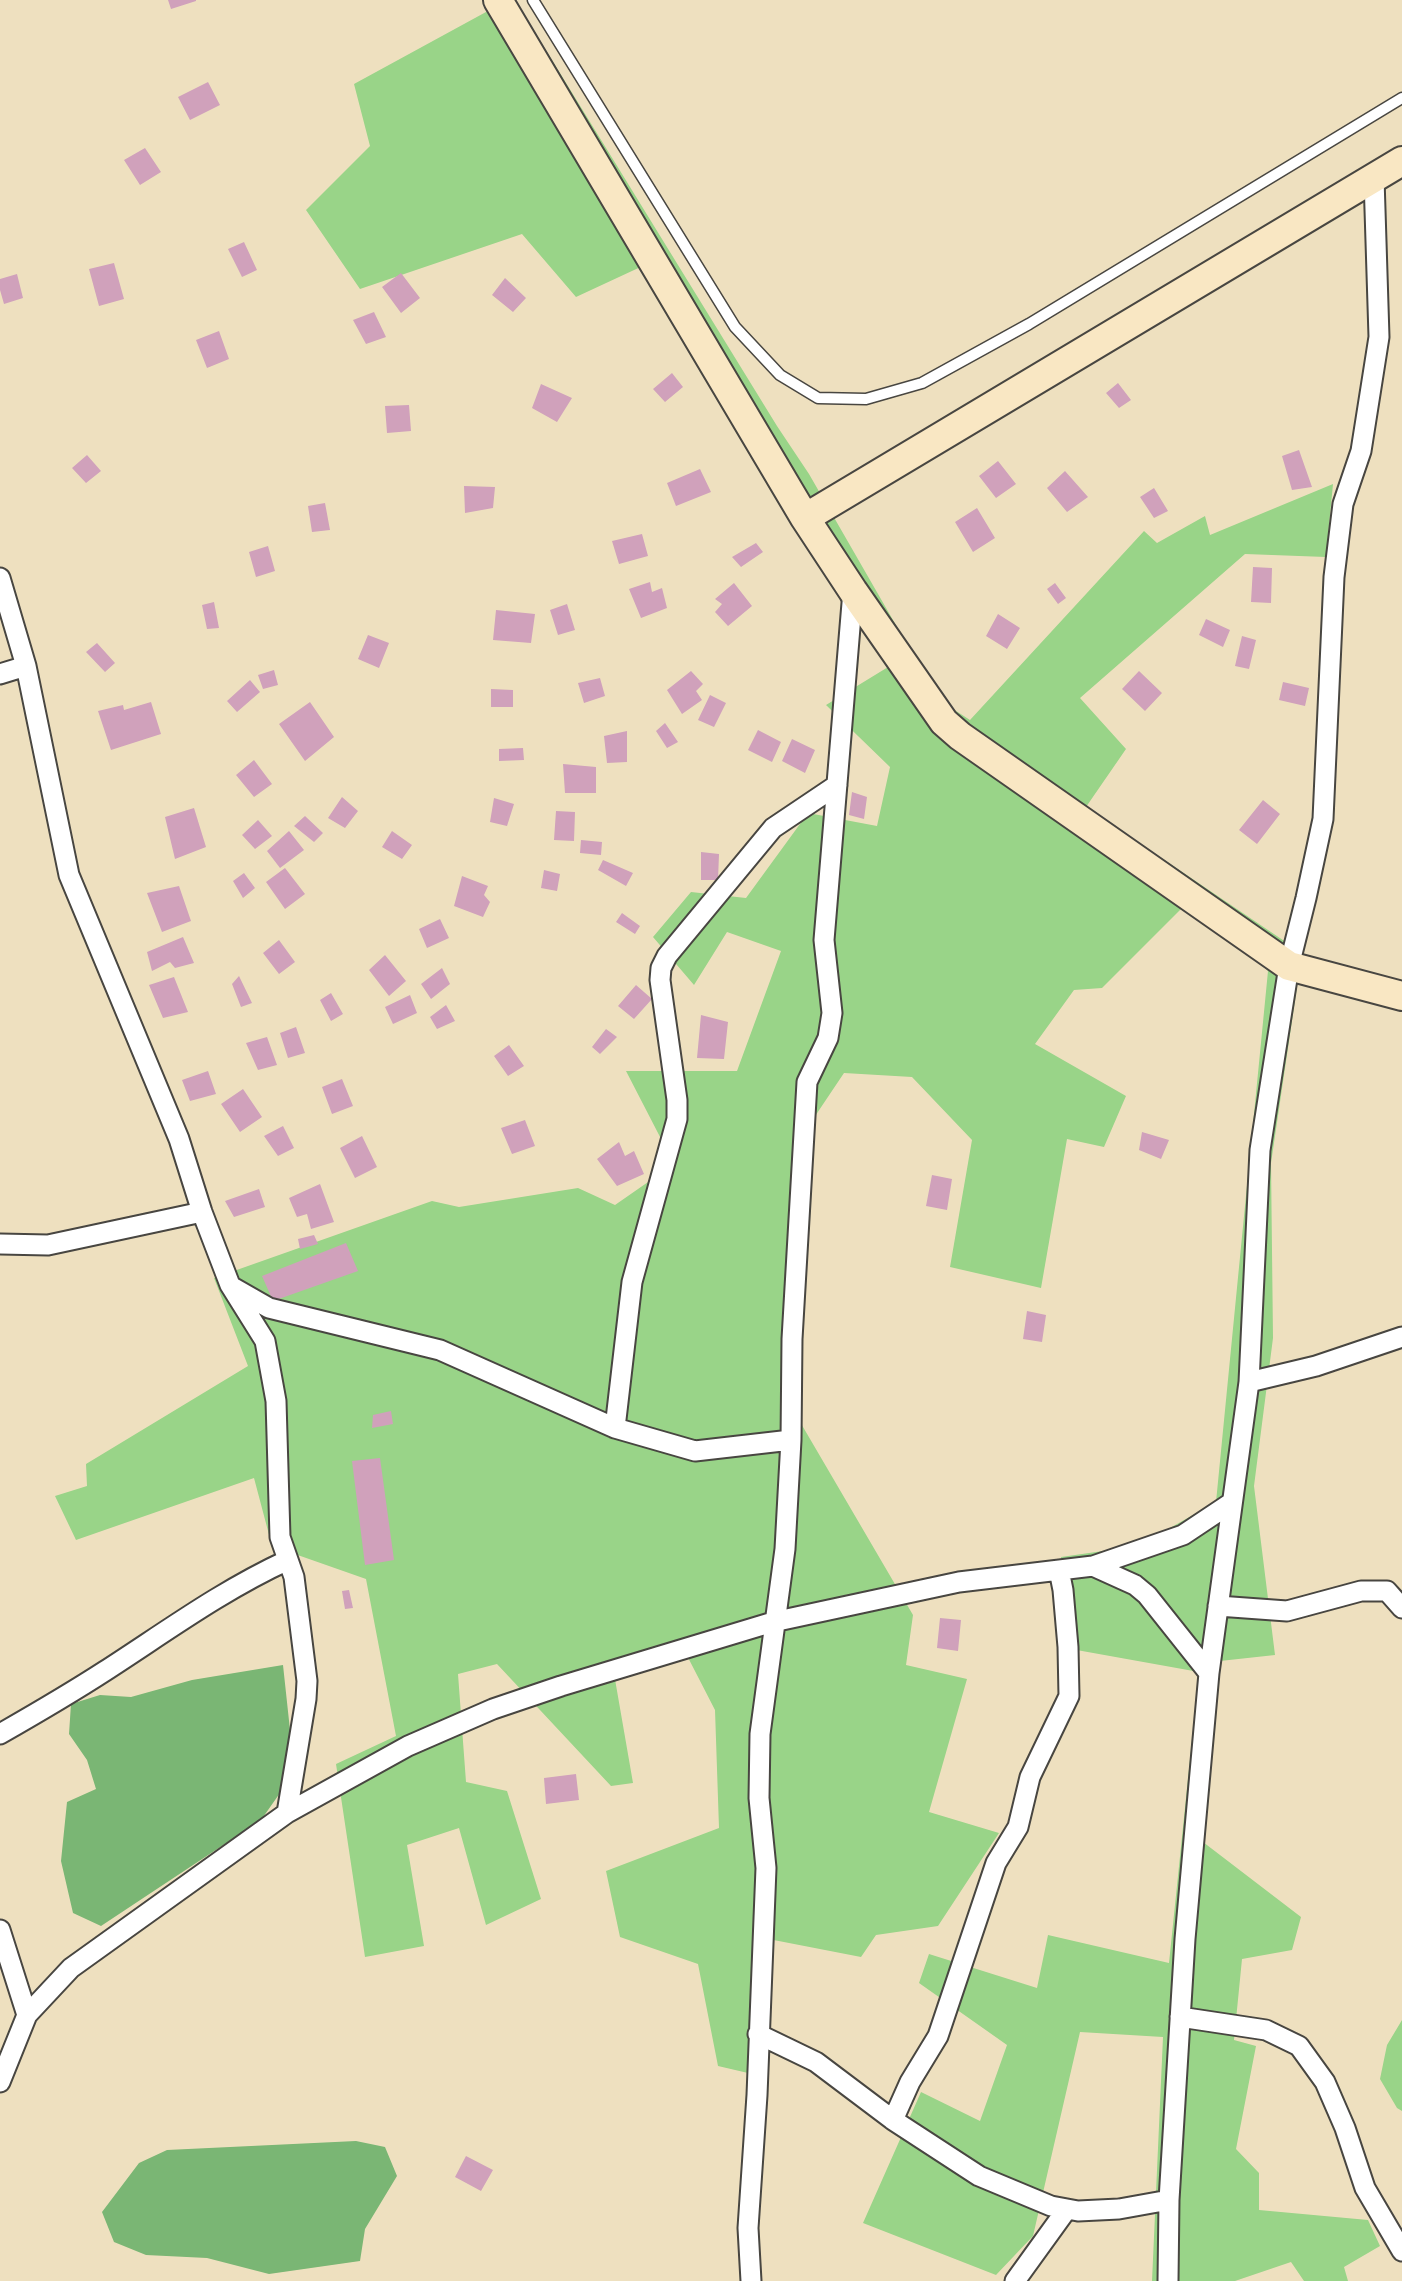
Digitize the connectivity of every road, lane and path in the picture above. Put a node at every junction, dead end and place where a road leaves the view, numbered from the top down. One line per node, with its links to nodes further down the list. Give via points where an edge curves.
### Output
1 (498, 0): 6 (street)
2 (533, 0): 3 (lane, via 735,327 780,375 818,398 866,399 922,383 1029,324)
3 (1402, 98)
4 (1402, 160): 5 (street)
5 (1374, 178): 6 (street); 12 (street, via 1379,337 1361,451 1343,504 1334,577 1323,819)
6 (805, 518): 8 (street)
7 (0, 578): 9 (street)
8 (853, 591): 11 (street); 12 (street, via 944,722 960,736)
9 (26, 666): 10 (street); 14 (street, via 69,876 179,1139)
10 (0, 674)
11 (836, 785): 19 (street, via 773,828 661,968 677,1119 632,1282); 20 (street, via 824,940 832,1013 828,1038 807,1082 792,1339)
12 (1289, 966): 13 (street); 18 (street, via 1261,1150)
13 (1402, 996)
14 (202, 1212): 15 (street, via 48,1245); 16 (street)
15 (0, 1244)
16 (230, 1285): 19 (street, via 269,1308 440,1350); 22 (street, via 265,1341 276,1401 280,1537)
17 (1402, 1337): 18 (street, via 1316,1366)
18 (1249, 1382): 21 (street)
19 (615, 1428): 20 (street, via 695,1451)
20 (791, 1440): 27 (street, via 785,1549)
21 (1231, 1503): 23 (street, via 1183,1535); 25 (street)
22 (288, 1560): 29 (street, via 198,1608); 30 (street, via 307,1681)
23 (1093, 1566): 24 (street); 28 (street, via 1147,1595)
24 (1059, 1570): 27 (street, via 959,1582); 36 (street, via 1069,1696 1030,1777 1018,1827 996,1863 938,2036)
25 (1218, 1606): 26 (street, via 1287,1611 1361,1591 1387,1591); 28 (street)
26 (1402, 1608)
27 (773, 1622): 30 (street, via 493,1709 408,1746); 34 (street, via 760,1734 759,1798 766,1868)
28 (1209, 1673): 33 (street)
29 (0, 1734)
30 (287, 1813): 32 (street, via 71,1968)
31 (0, 1930): 32 (street)
32 (27, 2015): 35 (street)
33 (1180, 2017): 37 (street); 39 (street, via 1266,2030 1299,2046 1325,2082 1365,2188)
34 (758, 2034): 36 (street, via 817,2062); 40 (street, via 748,2228)
35 (0, 2082)
36 (893, 2120): 38 (street, via 979,2176)
37 (1169, 2200): 38 (street, via 1119,2209); 42 (street)
38 (1067, 2209): 41 (street)
39 (1402, 2251)
40 (751, 2281)
41 (1015, 2281)
42 (1168, 2281)

